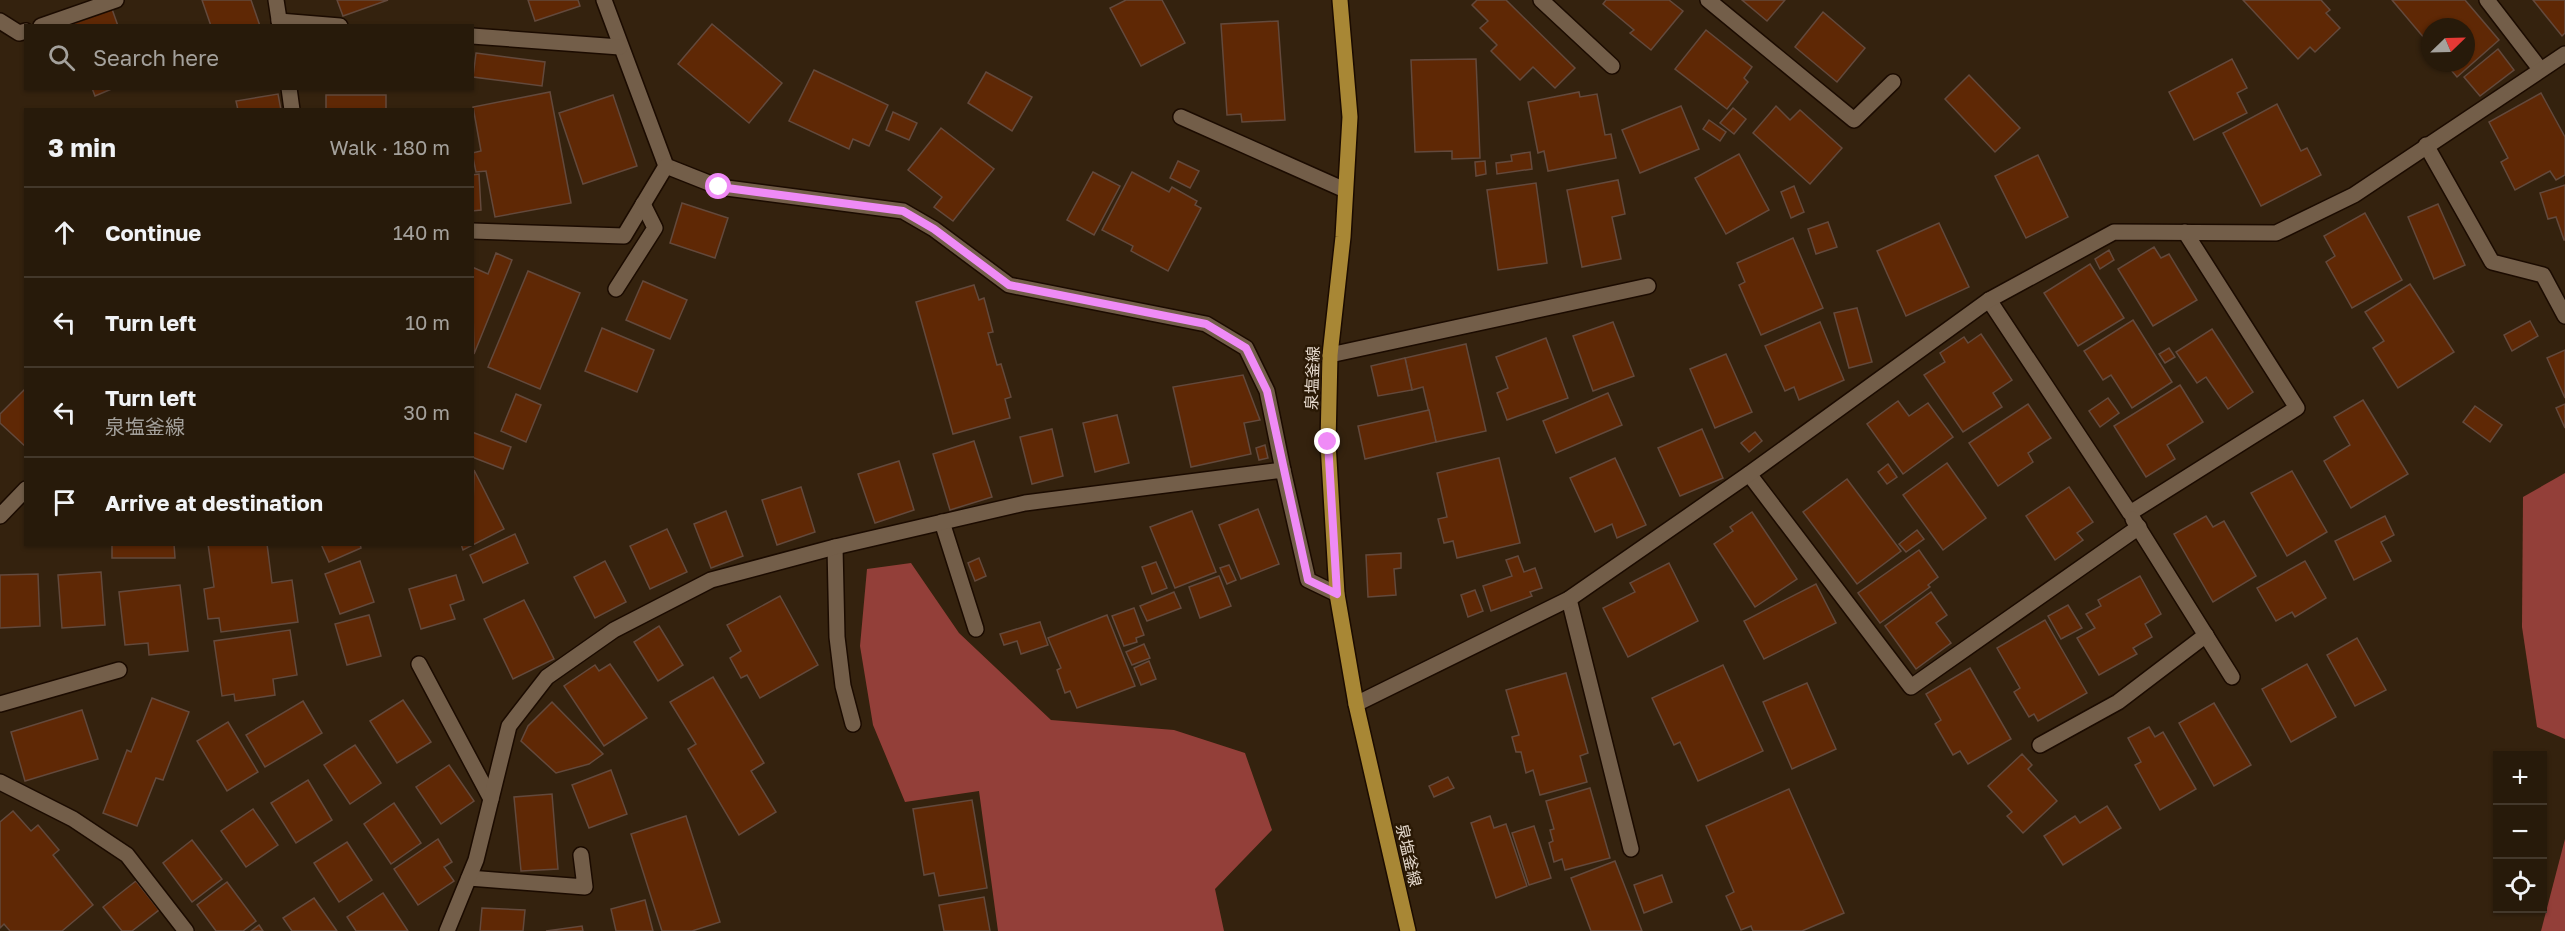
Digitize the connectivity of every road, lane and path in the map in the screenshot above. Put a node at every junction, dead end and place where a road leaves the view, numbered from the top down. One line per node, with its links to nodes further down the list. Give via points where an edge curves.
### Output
1 (116, 0): 10 (street)
2 (276, 0): 9 (street)
3 (604, 0): 14 (street)
4 (1340, 0): 24 (main road, 泉塩釜線, via 1350,117)
5 (1541, 0): 16 (street)
6 (1708, 0): 18 (street, via 1854,120)
7 (2487, 0): 17 (street)
8 (0, 21): 12 (street, via 19,33)
9 (280, 23): 11 (street)
10 (46, 24)
11 (300, 24)
12 (24, 32)
13 (474, 36): 14 (street)
14 (620, 47): 23 (street)
15 (2565, 54): 17 (street)
16 (1612, 66)
17 (2540, 69): 22 (street)
18 (1893, 82)
19 (289, 90): 20 (street)
20 (292, 108)
21 (1181, 117): 24 (street)
22 (2426, 145): 27 (street, via 2354,195 2276,233); 31 (street, via 2492,262 2543,275)
23 (666, 166): 25 (street); 33 (street, via 719,187 903,211 1009,285 1206,324 1246,348 1267,391)
24 (1345, 190): 32 (main road, 泉塩釜線)
25 (643, 204): 26 (street, via 624,236); 29 (street, via 655,228)
26 (474, 231)
27 (2185, 232): 30 (street, via 2114,232); 36 (street, via 2297,408)
28 (1648, 286): 32 (street)
29 (615, 288)
30 (1989, 300): 34 (street); 36 (street)
31 (2565, 316)
32 (1330, 355): 41 (main road, 泉塩釜線, via 1328,442)
33 (1283, 470): 38 (street, via 1024,503); 41 (street, via 1308,580)
34 (1749, 474): 39 (street, via 1911,687); 42 (street)
35 (24, 491): 37 (street)
36 (2130, 513): 39 (street)
37 (0, 516)
38 (942, 522): 40 (street); 43 (street)
39 (2139, 527): 44 (street)
40 (835, 547): 50 (street, via 837,637); 53 (street, via 711,580 614,630 547,677 509,726)
41 (1337, 594): 49 (main road, 泉塩釜線)
42 (1569, 599): 49 (street); 54 (street)
43 (976, 629)
44 (2206, 634): 47 (street); 51 (street, via 2118,702)
45 (419, 664): 53 (street)
46 (119, 670): 48 (street)
47 (2232, 677)
48 (0, 704)
49 (1356, 704): 59 (main road, 泉塩釜線)
50 (853, 724)
51 (2040, 745)
52 (0, 782): 57 (street, via 73,819 127,855)
53 (491, 799): 56 (street)
54 (1631, 849)
55 (581, 855): 56 (street, via 585,886)
56 (469, 878): 58 (street)
57 (186, 931)
58 (447, 931)
59 (1408, 931)

